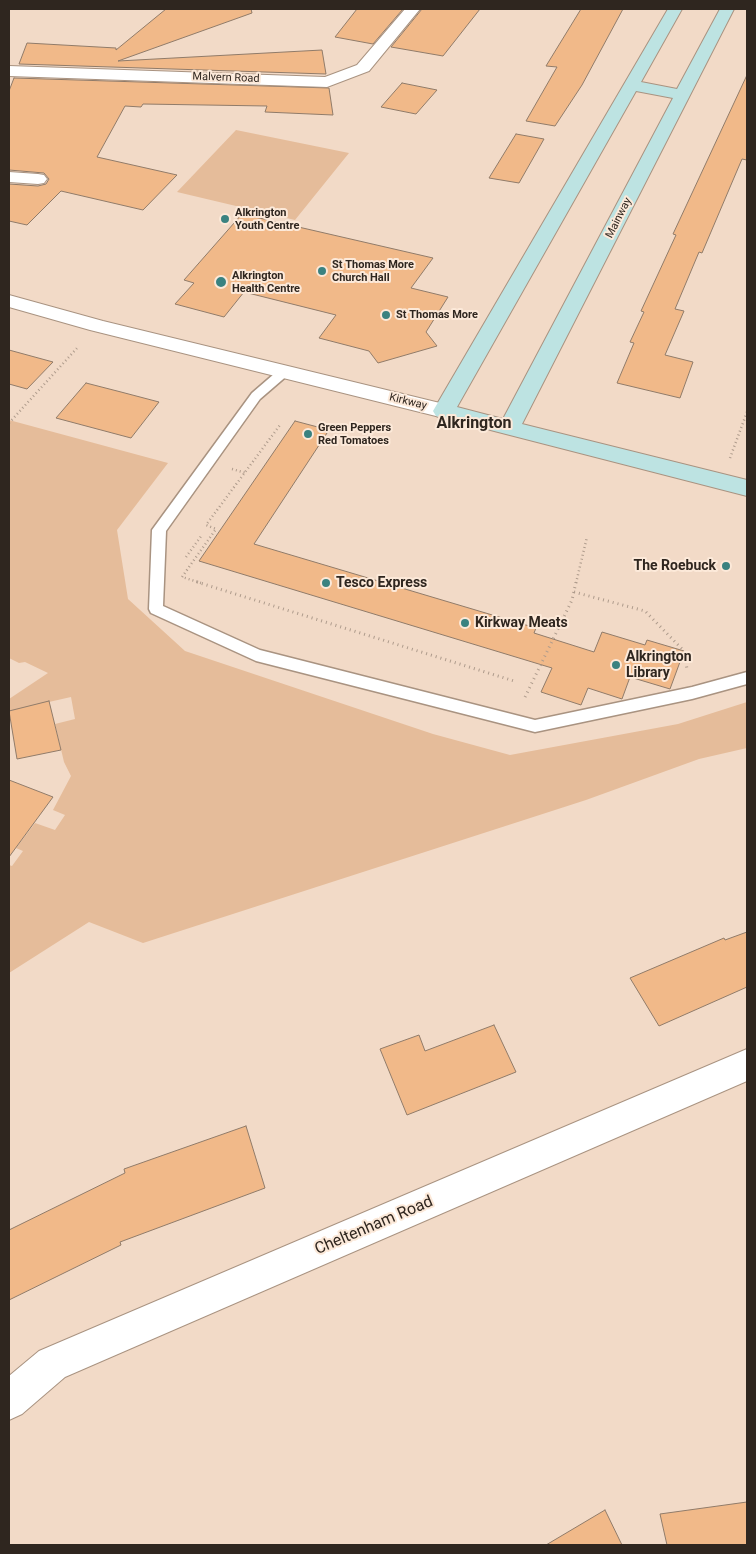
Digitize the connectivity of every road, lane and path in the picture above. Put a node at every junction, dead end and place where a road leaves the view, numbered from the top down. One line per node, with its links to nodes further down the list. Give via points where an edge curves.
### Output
1 (414, 9): 4 (street, Malvern Road, via 363,68 327,82)
2 (675, 9): 5 (street)
3 (727, 9): 6 (street, Mainway)
4 (9, 72)
5 (632, 85): 6 (street); 12 (street)
6 (682, 95): 16 (street, Mainway)
7 (9, 177): 8 (street)
8 (38, 179)
9 (9, 301): 10 (street, Kirkway)
10 (97, 326): 11 (street, Kirkway); 14 (path)
11 (285, 371): 12 (street, Kirkway); 26 (lane, via 256,396 159,530 156,609 256,655)
12 (444, 411): 16 (street, Kirkway)
13 (747, 412): 17 (path)
14 (9, 423)
15 (280, 424): 21 (path, via 206,525 216,529)
16 (509, 428): 17 (street, Kirkway)
17 (722, 482): 18 (street, Kirkway)
18 (747, 488)
19 (202, 535): 21 (path, via 180,564)
20 (587, 537): 22 (path)
21 (189, 567): 24 (path, via 182,577 203,585)
22 (574, 592): 25 (path, via 645,611 684,651); 26 (path)
23 (747, 678): 25 (lane)
24 (514, 681)
25 (692, 693): 26 (lane, via 535,726)
26 (513, 720)
27 (747, 1065): 28 (street, Cheltenham Road, via 52,1364)
28 (9, 1401)

